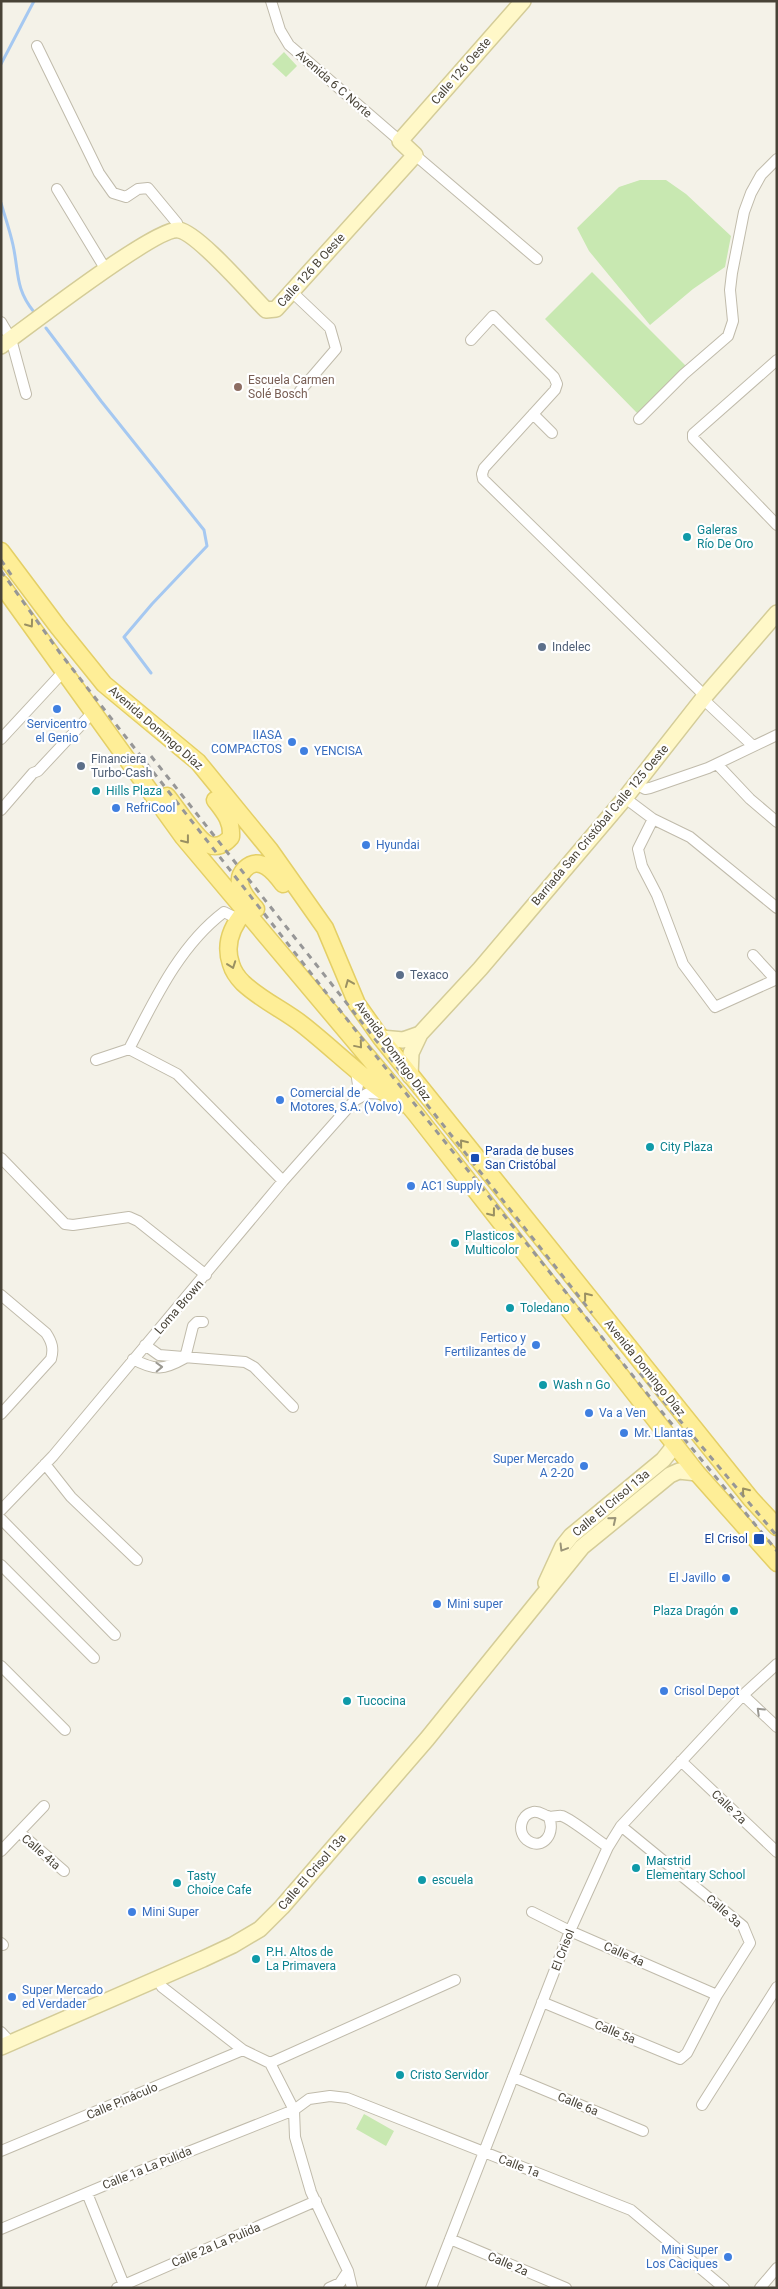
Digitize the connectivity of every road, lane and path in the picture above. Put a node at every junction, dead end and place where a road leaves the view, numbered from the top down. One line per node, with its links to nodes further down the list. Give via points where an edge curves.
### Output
1 (271, 1): 4 (street, Avenida 6 C Norte, via 280,30 289,44)
2 (522, 1): 4 (street, Calle 126 Oeste)
3 (37, 46): 8 (street, via 99,173 113,194 126,197 138,189 148,188)
4 (400, 141): 5 (street, Avenida 6 C Norte)
5 (415, 155): 9 (street); 11 (street, Calle 126 B Oeste)
6 (777, 159): 19 (street, via 761,175 744,212 732,273 733,321 728,336)
7 (57, 189): 10 (street)
8 (180, 230): 10 (street, via 153,240); 11 (street, Calle 126 B Oeste, via 201,244 266,310 276,309)
9 (538, 259)
10 (106, 270): 14 (street)
11 (292, 292): 16 (street, via 330,328 336,349)
12 (1, 322): 14 (street)
13 (471, 340): 18 (street, via 493,316 554,377 555,390)
14 (6, 343): 17 (street)
15 (777, 360): 21 (street, via 692,438)
16 (300, 391)
17 (26, 394)
18 (533, 414): 20 (street); 26 (street, via 484,468 483,479)
19 (639, 419)
20 (552, 433)
21 (777, 525)
22 (1, 550): 28 (main road, Avenida Domingo Díaz, via 104,684)
23 (1, 584): 25 (main road, Avenida Domingo Díaz, one-way to 25)
24 (777, 613): 26 (street, Barriada San Cristóbal Calle 125 Oeste)
25 (64, 671): 27 (main road, Avenida Domingo Díaz); 29 (street)
26 (704, 698): 31 (street); 34 (street, Barriada San Cristóbal Calle 125 Oeste)
27 (92, 708): 33 (main road, Avenida Domingo Díaz); 36 (street, via 33,768 33,773)
28 (154, 727): 33 (main road, via 229,817 231,837 226,844 208,845 163,791); 42 (main road, Avenida Domingo Díaz, via 198,762 270,850 325,928)
29 (3, 734)
30 (777, 734): 31 (street)
31 (753, 746): 32 (street)
32 (717, 764): 34 (street, via 650,788); 38 (street)
33 (137, 770): 40 (main road, Avenida Domingo Díaz, one-way to 40)
34 (636, 784): 35 (street, Barriada San Cristóbal Calle 125 Oeste)
35 (625, 798): 37 (street); 45 (street, Barriada San Cristóbal Calle 125 Oeste, via 480,969)
36 (1, 810)
37 (653, 819): 39 (street, via 690,837); 43 (street, via 638,849 642,866 657,895 683,964 715,1007)
38 (777, 822)
39 (777, 908)
40 (242, 915): 44 (main road, Avenida Domingo Díaz); 47 (street, via 224,912 209,923 167,978); 49 (main road, one-way to 49, via 230,935 228,947 231,964 239,978 301,1023)
41 (753, 956): 43 (street)
42 (340, 962): 44 (main road, via 274,872 257,863 240,874 244,894); 46 (main road, Avenida Domingo Díaz, one-way to 42, via 357,1004)
43 (776, 980)
44 (326, 1005): 53 (main road, Avenida Domingo Díaz, one-way to 53)
45 (420, 1034): 46 (street, via 403,1040); 50 (street, Barriada San Cristóbal Calle 125 Oeste, via 411,1053)
46 (381, 1038): 50 (main road, Avenida Domingo Díaz)
47 (129, 1049): 48 (street); 55 (street, via 177,1074)
48 (96, 1060)
49 (355, 1070): 51 (main road); 52 (street, via 358,1085)
50 (410, 1076): 70 (main road, Avenida Domingo Díaz, one-way to 50)
51 (385, 1094): 52 (street, via 368,1094); 53 (main road)
52 (354, 1101): 55 (street, Loma Brown)
53 (415, 1113): 64 (main road, Avenida Domingo Díaz, one-way to 64)
54 (1, 1158): 56 (street, via 65,1224 74,1226 129,1217)
55 (283, 1181): 56 (street, Loma Brown)
56 (206, 1275): 59 (street, Loma Brown)
57 (1, 1295): 63 (street, via 46,1333 52,1345 51,1359)
58 (203, 1322): 60 (street, via 193,1326)
59 (145, 1345): 60 (street, via 159,1356); 61 (street, Loma Brown)
60 (185, 1358): 61 (street, one-way to 60, via 149,1367 163,1369); 62 (street, via 245,1362)
61 (133, 1359): 65 (street, Loma Brown)
62 (293, 1406)
63 (2, 1413)
64 (673, 1444): 66 (main road, Avenida Domingo Díaz); 67 (street, Calle El Crisol 13a, via 663,1460)
65 (45, 1464): 68 (street, Loma Brown); 71 (street, via 71,1497)
66 (697, 1473): 67 (street, Calle El Crisol 13a, via 670,1475); 72 (main road, Avenida Domingo Díaz)
67 (628, 1498): 92 (street, Calle El Crisol 13a, via 282,1907 260,1928 233,1945)
68 (1, 1510)
69 (1, 1519): 74 (street)
70 (777, 1527)
71 (137, 1560)
72 (777, 1563)
73 (1, 1565): 75 (street)
74 (115, 1635)
75 (94, 1658)
76 (777, 1664): 78 (street, El Crisol)
77 (1, 1666): 80 (street)
78 (743, 1695): 79 (street, one-way to 78); 81 (street, El Crisol)
79 (777, 1727)
80 (65, 1730)
81 (682, 1761): 84 (street, El Crisol); 88 (street, Calle 2a)
82 (44, 1806): 85 (street)
83 (548, 1816): 86 (street, via 562,1816)
84 (621, 1826): 86 (street, El Crisol); 95 (street, Calle 3a, via 744,1926 750,1943)
85 (18, 1832): 87 (street); 89 (street, Calle 4ta)
86 (608, 1847): 91 (street, El Crisol)
87 (1, 1851)
88 (777, 1852)
89 (64, 1871)
90 (532, 1912): 91 (street, Calle 4a)
91 (570, 1931): 95 (street, Calle 4a); 96 (street, El Crisol)
92 (157, 1978): 97 (street, Calle El Crisol 13a); 98 (street, via 162,1987)
93 (455, 1980): 99 (street)
94 (776, 1992): 101 (street)
95 (717, 1995): 96 (street, Calle 5a, via 687,2053 680,2059)
96 (542, 2002): 100 (street, El Crisol)
97 (5, 2041)
98 (243, 2050): 99 (street); 104 (street, Calle Pináculo)
99 (270, 2063): 102 (street)
100 (513, 2077): 103 (street, Calle 6a); 105 (street, El Crisol)
101 (702, 2105)
102 (294, 2110): 105 (street, Calle 1a, via 309,2100 330,2096 347,2098); 106 (street, Calle 1a La Pulida); 107 (street, via 295,2137)
103 (643, 2131)
104 (1, 2152)
105 (483, 2152): 109 (street, El Crisol); 117 (street, Calle 1a, via 631,2210)
106 (87, 2193): 108 (street, Calle 1a La Pulida); 112 (street)
107 (316, 2202): 111 (street); 112 (street, Calle 2a La Pulida)
108 (1, 2229)
109 (450, 2239): 115 (street, El Crisol); 116 (street, Calle 2a)
110 (777, 2268): 118 (street)
111 (348, 2271): 113 (street, via 340,2283); 114 (street)
112 (120, 2286)
113 (330, 2288)
114 (352, 2288)
115 (431, 2288)
116 (566, 2288)
117 (724, 2288)
118 (760, 2288)

